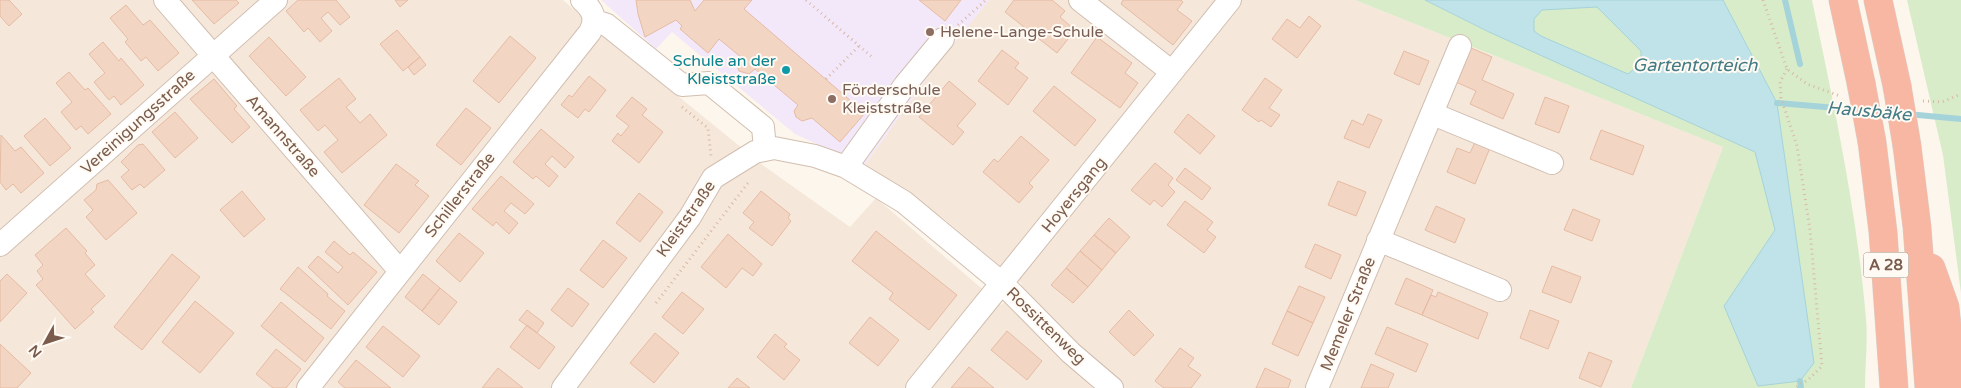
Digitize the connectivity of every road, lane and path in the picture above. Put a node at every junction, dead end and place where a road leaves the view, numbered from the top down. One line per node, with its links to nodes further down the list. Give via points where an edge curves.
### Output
1 (165, 0): 15 (street, Amannstraße)
2 (276, 0): 15 (street, Vereinigungsstraße)
3 (582, 0): 11 (street, via 593,13)
4 (806, 0): 13 (path)
5 (986, 0): 12 (path)
6 (1080, 0): 17 (street)
7 (1230, 0): 17 (street, Hoyersgang)
8 (1763, 0): 34 (path, via 1788,69 1780,82 1781,98 1797,146 1810,230 1822,366)
9 (1843, 0): 35 (highway, A 28, bridge, via 1872,142 1883,232)
10 (1878, 0): 23 (highway, A 28, bridge, via 1897,86)
11 (595, 21): 20 (street, via 607,25 682,84 709,83 763,127); 26 (street, Schillerstraße, via 590,32)
12 (943, 39): 22 (street, via 905,85)
13 (859, 46): 16 (path); 18 (path)
14 (1460, 46): 19 (street, Memeler Straße)
15 (213, 55): 25 (street, Vereinigungsstraße); 26 (street, Amannstraße)
16 (872, 57)
17 (1172, 72): 27 (street, Hoyersgang)
18 (826, 79)
19 (1433, 114): 21 (street); 24 (street, Memeler Straße)
20 (765, 149): 22 (street, Kleiststraße, via 783,148); 30 (street, Kleiststraße, via 713,178 690,218)
21 (1552, 163)
22 (846, 167): 27 (street, Kleiststraße, via 904,202)
23 (1917, 227): 36 (highway, A 28); 37 (highway, via 1945,307)
24 (1378, 240): 28 (street, Memeler Straße); 33 (street, Memeler Straße)
25 (0, 245)
26 (400, 271): 29 (street, Schillerstraße)
27 (1003, 284): 31 (street, Hoyersgang); 32 (street, Rossittenweg, via 1071,353)
28 (1500, 290)
29 (308, 388)
30 (563, 388)
31 (917, 388)
32 (1112, 388)
33 (1317, 388)
34 (1795, 388)
35 (1894, 388)
36 (1929, 388)
37 (1954, 388)

